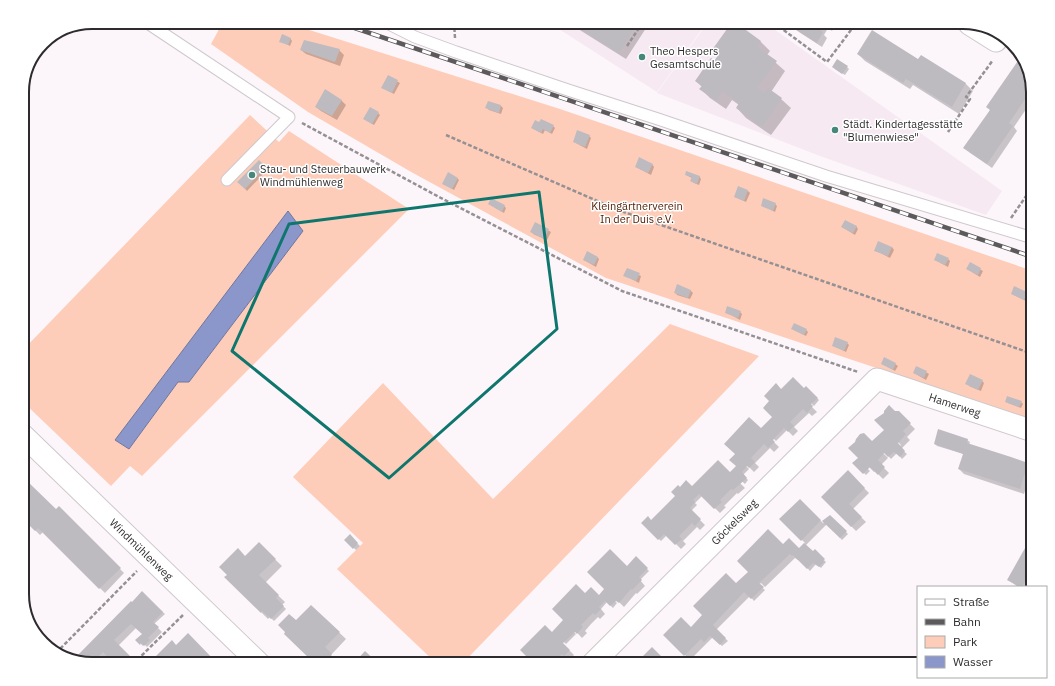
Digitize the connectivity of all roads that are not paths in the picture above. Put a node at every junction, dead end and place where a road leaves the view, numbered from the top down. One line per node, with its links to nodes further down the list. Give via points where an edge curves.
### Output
1 (157, 29): 3 (lane, via 289,117)
2 (399, 29): 4 (lane, via 456,52 826,176)
3 (227, 180)
4 (1026, 236)
5 (877, 379): 6 (street, Hamerweg); 9 (street, Göckelsweg)
6 (1026, 429)
7 (29, 441): 8 (street, Windmühlenweg)
8 (253, 657)
9 (599, 657)

